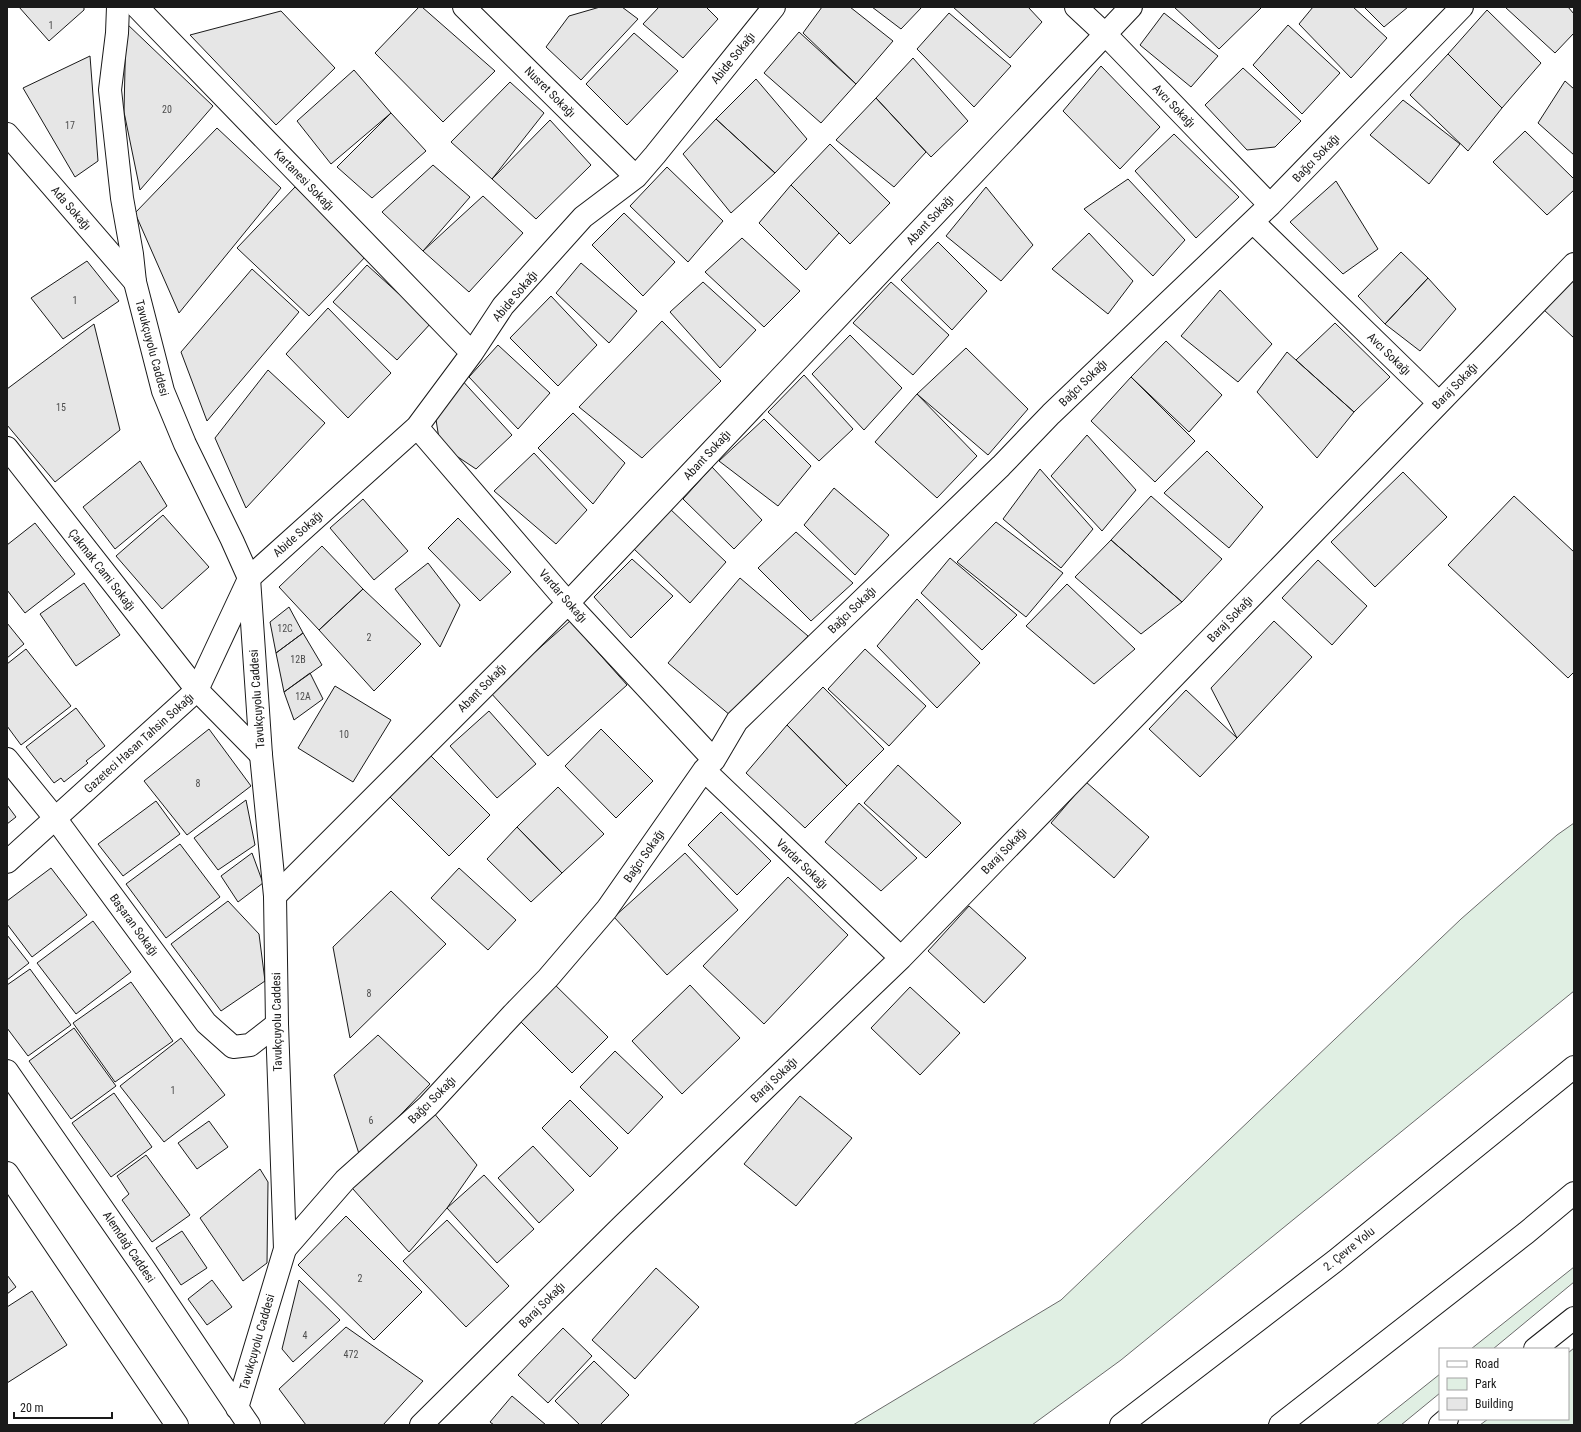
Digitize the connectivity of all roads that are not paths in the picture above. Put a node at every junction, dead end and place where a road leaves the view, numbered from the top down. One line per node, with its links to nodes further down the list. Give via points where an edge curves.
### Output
1 (118, 7): 9 (main road, Tavukçuyolu Caddesi)
2 (134, 7): 9 (main road)
3 (137, 7): 17 (main road, Kartanesi Sokağı)
4 (464, 7): 12 (main road, Nusret Sokağı)
5 (774, 7): 12 (main road, Abide Sokağı)
6 (1076, 7): 10 (main road, Avcı Sokağı)
7 (1131, 7): 10 (main road, Abant Sokağı)
8 (1462, 7): 13 (main road, Bağcı Sokağı)
9 (117, 33): 16 (main road, Tavukçuyolu Caddesi, via 110,90 122,198)
10 (1106, 35): 13 (main road, Avcı Sokağı); 22 (main road, Abant Sokağı)
11 (7, 134): 16 (main road, Ada Sokağı)
12 (636, 177): 17 (main road, Abide Sokağı, via 583,217 503,306)
13 (1270, 205): 14 (main road, Bağcı Sokağı)
14 (1253, 222): 18 (main road, Avcı Sokağı); 26 (main road, Bağcı Sokağı, via 1051,414 737,721)
15 (1574, 264): 18 (main road, Baraj Sokağı)
16 (135, 282): 21 (main road, Tavukçuyolu Caddesi, via 162,391)
17 (472, 353): 19 (main road, Abide Sokağı)
18 (1439, 403): 30 (main road, Baraj Sokağı)
19 (418, 427): 21 (main road, Abide Sokağı); 22 (main road, Vardar Sokağı)
20 (7, 448): 23 (main road, Çakmak Cami Sokağı)
21 (249, 578): 23 (main road, Gazeteci Hasan Tahsin Sokağı); 24 (main road, Tavukçuyolu Caddesi)
22 (568, 603): 26 (main road, Vardar Sokağı); 29 (main road, Abant Sokağı)
23 (197, 690): 24 (main road, Çakmak Cami Sokağı); 27 (main road, Gazeteci Hasan Tahsin Sokağı)
24 (261, 755): 29 (main road, Tavukçuyolu Caddesi)
25 (7, 759): 27 (main road, Başaran Sokağı)
26 (709, 765): 30 (main road, Vardar Sokağı); 36 (main road, Bağcı Sokağı, via 607,909 548,978 428,1106 345,1180)
27 (55, 818): 28 (main road, Gazeteci Hasan Tahsin Sokağı); 31 (main road, Başaran Sokağı, via 206,1023 220,1037 233,1047 250,1045)
28 (7, 862)
29 (275, 896): 31 (main road, Tavukçuyolu Caddesi)
30 (901, 958): 41 (main road, Baraj Sokağı, via 623,1225)
31 (277, 1024): 36 (main road, Tavukçuyolu Caddesi)
32 (1574, 1067): 42 (main road, 2. Çevre Yolu, via 1335,1261)
33 (7, 1071): 39 (main road, Alemdağ Caddesi, via 141,1263)
34 (7, 1173): 40 (main road)
35 (1574, 1193): 43 (main road)
36 (285, 1249): 39 (main road, Tavukçuyolu Caddesi)
37 (1574, 1318): 38 (main road)
38 (1536, 1348)
39 (243, 1417)
40 (177, 1425)
41 (421, 1425)
42 (1121, 1425)
43 (1280, 1425)

